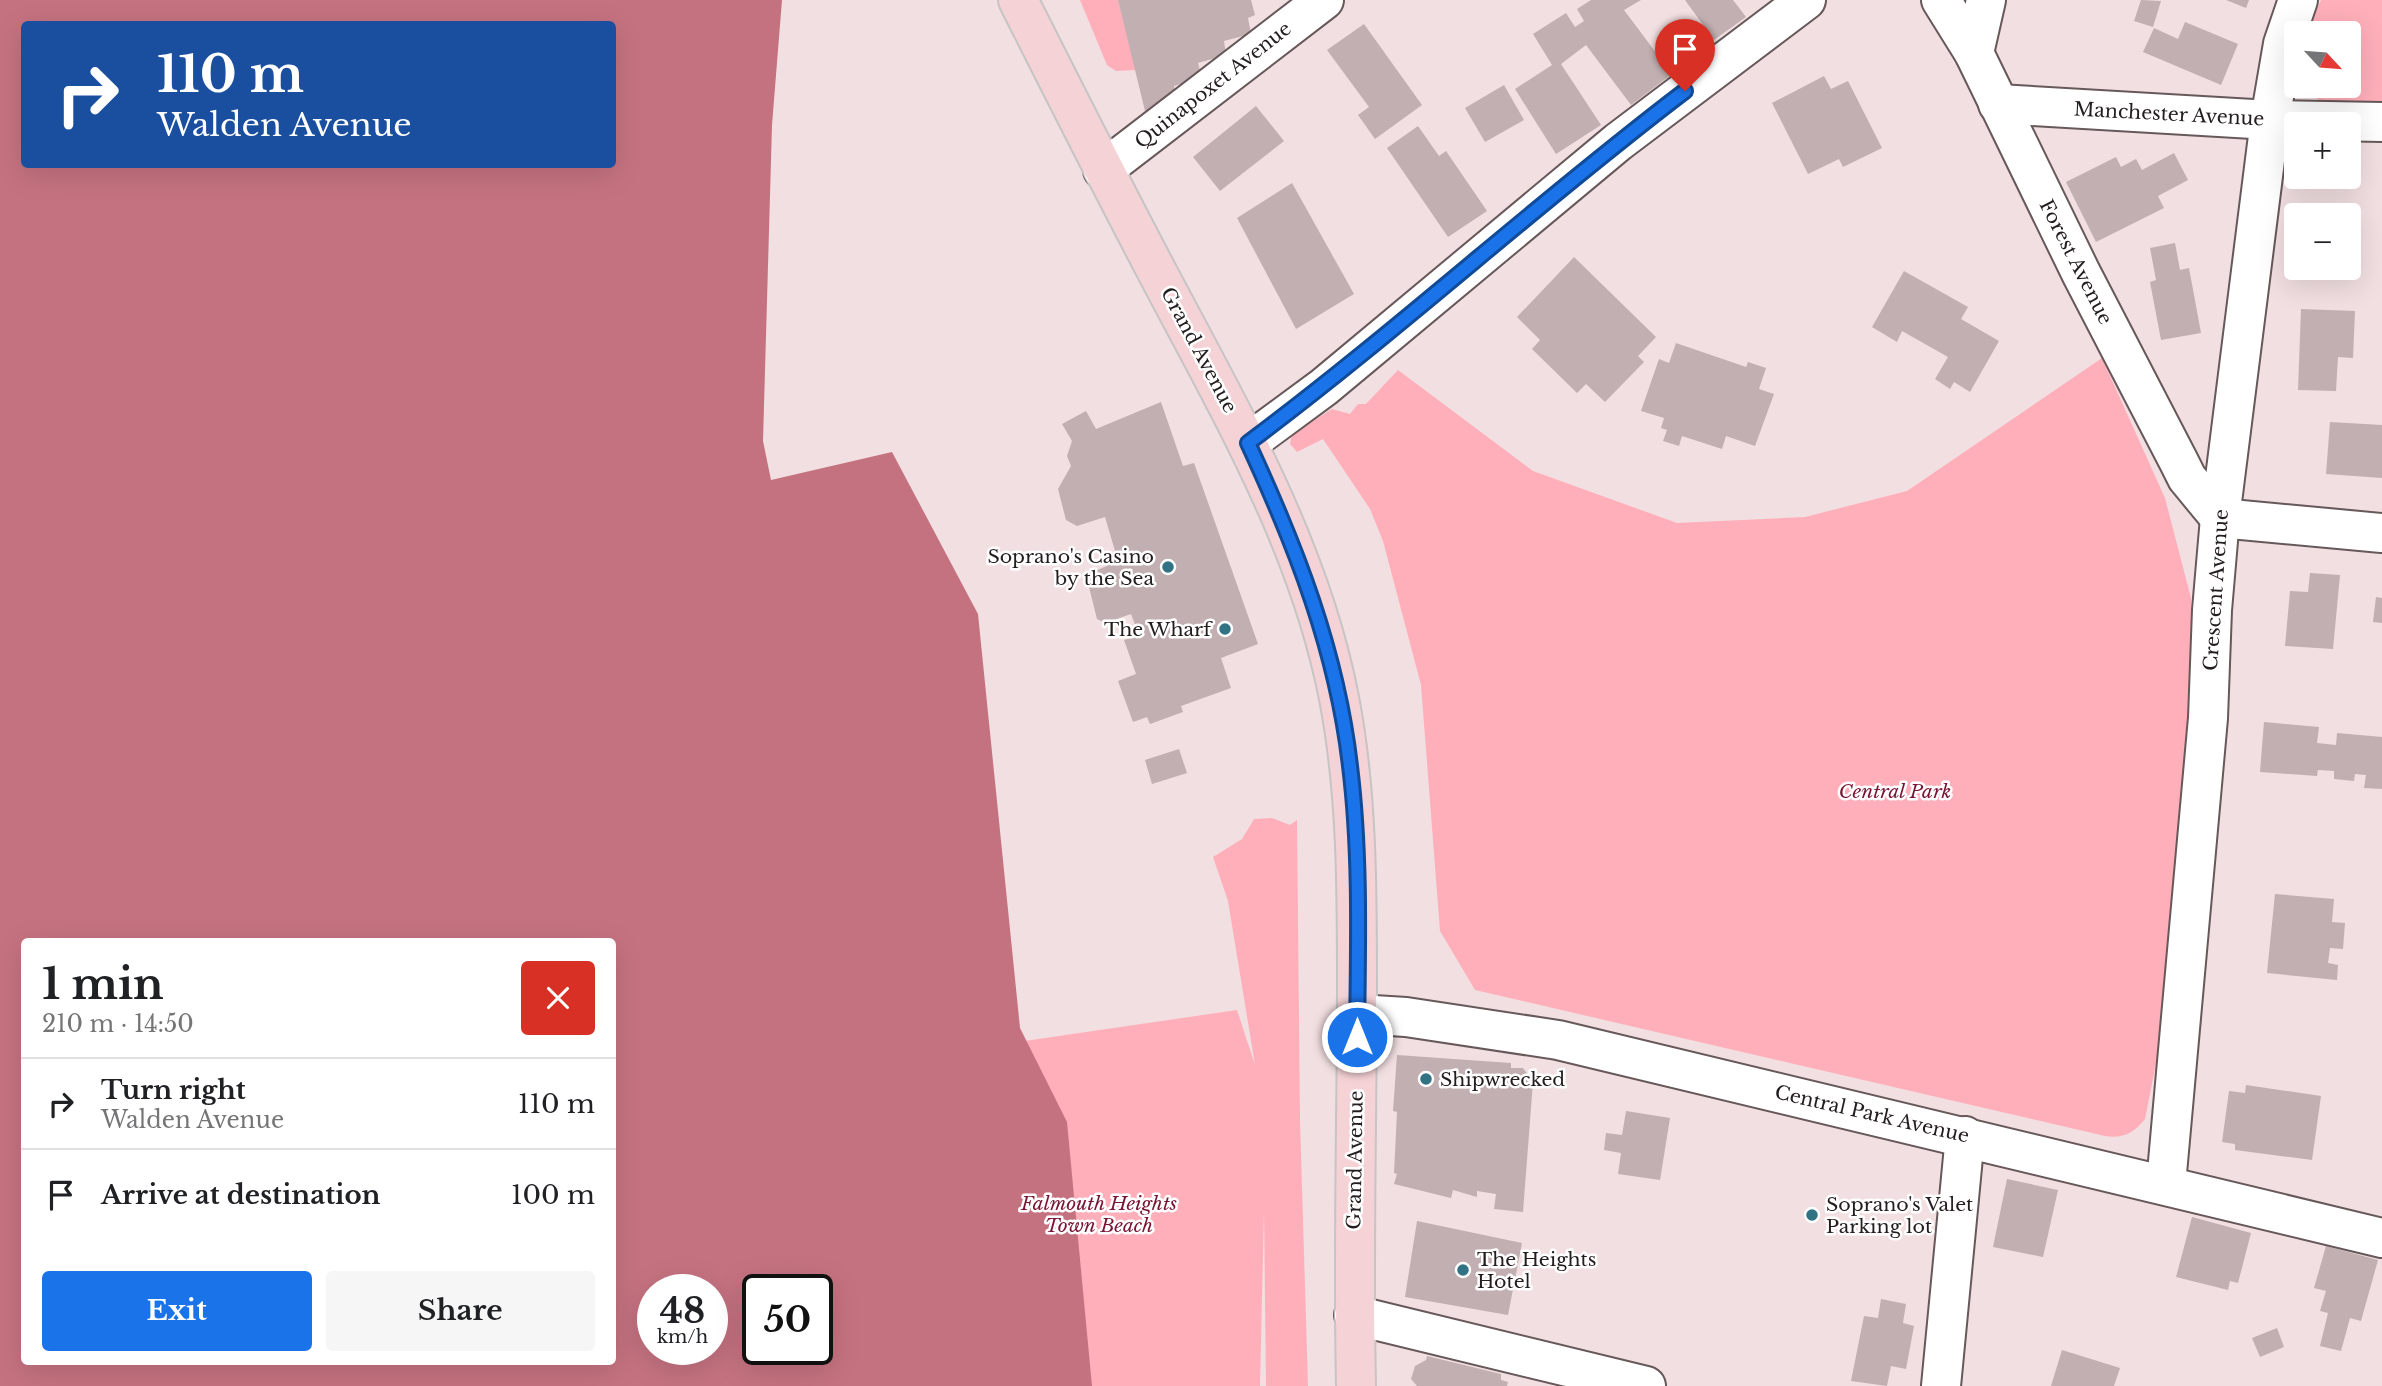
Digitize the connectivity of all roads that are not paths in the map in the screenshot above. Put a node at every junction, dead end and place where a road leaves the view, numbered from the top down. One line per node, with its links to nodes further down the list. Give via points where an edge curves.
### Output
1 (1018, 0): 11 (main road, Grand Avenue)
2 (1324, 0): 11 (street, Quinapoxet Avenue)
3 (1806, 0): 12 (street, via 1618,142 1324,387)
4 (1941, 0): 7 (street, Forest Avenue)
5 (1986, 0): 7 (street)
6 (2298, 0): 9 (street, Crescent Avenue, via 2283,44)
7 (1974, 53): 8 (street, Forest Avenue)
8 (1998, 104): 9 (street, Manchester Avenue); 13 (street, Forest Avenue, via 2187,478)
9 (2270, 120): 10 (street, Manchester Avenue); 13 (street, Crescent Avenue)
10 (2382, 122)
11 (1103, 170): 12 (main road, Grand Avenue)
12 (1248, 443): 15 (main road, Grand Avenue, via 1300,561 1339,696 1354,834)
13 (2220, 517): 14 (street); 17 (street, Crescent Avenue, via 2208,718)
14 (2382, 533)
15 (1357, 1014): 16 (street, Central Park Avenue, via 1558,1040); 19 (main road, Grand Avenue)
16 (1965, 1136): 17 (street, Central Park Avenue); 22 (street)
17 (2165, 1184): 18 (street, Central Park Avenue)
18 (2382, 1238)
19 (1354, 1315): 20 (main road, Grand Avenue); 21 (street)
20 (1356, 1386)
21 (1646, 1386)
22 (1941, 1386)

